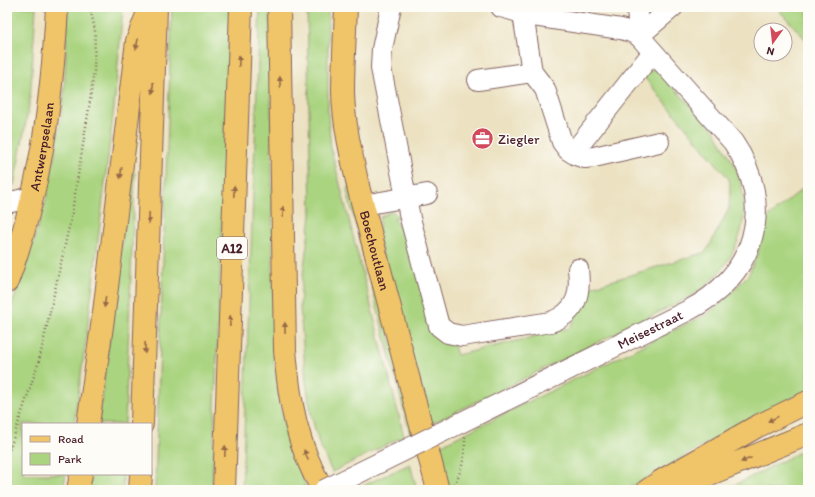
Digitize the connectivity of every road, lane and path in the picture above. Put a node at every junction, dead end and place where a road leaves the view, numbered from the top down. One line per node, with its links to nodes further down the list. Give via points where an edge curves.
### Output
1 (57, 7): 20 (main road, Antwerpselaan, via 50,99 42,154)
2 (90, 7): 31 (path, via 95,30 94,71 71,218 39,361)
3 (150, 7): 27 (main road, one-way to 27, via 137,41)
4 (156, 7): 28 (main road, one-way to 28)
5 (241, 7): 37 (main road, A12, one-way to 5)
6 (279, 7): 38 (main road, one-way to 6, via 304,450 296,425 287,375)
7 (346, 7): 23 (main road, Boechoutlaan, via 343,93 345,119)
8 (391, 7): 21 (street, via 382,49 381,68)
9 (501, 7): 12 (street)
10 (637, 7): 13 (street)
11 (674, 7): 13 (street)
12 (523, 14): 13 (street, via 621,29); 15 (street)
13 (639, 36): 14 (street, Meisestraat)
14 (653, 52): 18 (street); 29 (street, Meisestraat, via 733,142 742,156 752,179 756,199 752,236 743,259 726,284 696,306)
15 (532, 72): 16 (street); 18 (street, via 545,89 562,142)
16 (478, 80)
17 (659, 142): 18 (street, via 594,157 585,158)
18 (573, 153)
19 (427, 194): 21 (street)
20 (32, 197): 22 (street); 25 (main road, Antwerpselaan)
21 (406, 198): 23 (street); 24 (street, via 439,326 448,333 462,336 559,319 571,310 578,297)
22 (7, 203)
23 (363, 205): 34 (main road, Boechoutlaan)
24 (578, 269)
25 (7, 282)
26 (808, 402): 39 (main road, one-way to 39, via 756,427)
27 (88, 423)
28 (142, 423)
29 (458, 424): 34 (path, via 465,451 463,464); 38 (street, Meisestraat, bridge)
30 (808, 434): 40 (main road, one-way to 40, via 710,474)
31 (7, 457)
32 (81, 475): 35 (main road)
33 (141, 475): 36 (main road)
34 (446, 488)
35 (78, 490)
36 (140, 490)
37 (224, 490)
38 (324, 490)
39 (648, 490)
40 (680, 490)

